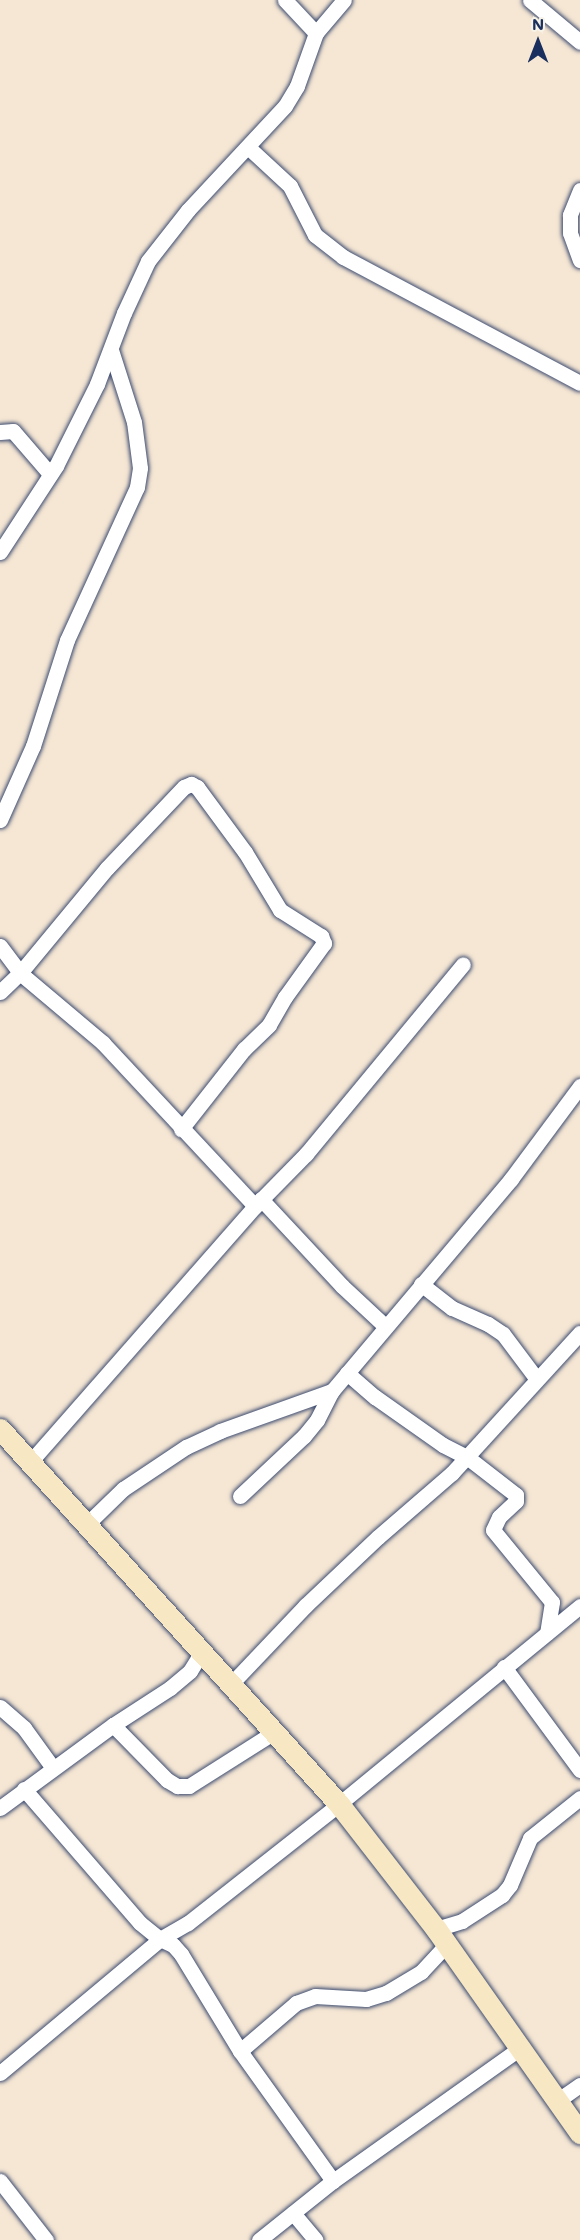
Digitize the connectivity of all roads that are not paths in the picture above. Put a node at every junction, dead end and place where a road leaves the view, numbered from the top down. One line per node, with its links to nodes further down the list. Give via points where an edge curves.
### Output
1 (285, 0): 4 (street)
2 (344, 0): 4 (street)
3 (530, 0): 5 (street)
4 (316, 33): 6 (street, via 291,96)
5 (580, 42)
6 (249, 148): 9 (street, via 165,236 139,280); 10 (street, via 290,186 315,235 344,257)
7 (580, 190): 8 (street, via 570,215 570,233)
8 (580, 260)
9 (111, 350): 11 (street); 12 (street)
10 (580, 383)
11 (97, 384): 12 (street); 14 (street)
12 (121, 384): 16 (street, via 139,446 137,487 67,640 33,746)
13 (0, 432): 14 (street, via 14,431)
14 (50, 474): 15 (street)
15 (0, 552)
16 (0, 820)
17 (0, 946): 19 (street)
18 (463, 964): 23 (street, via 306,1154)
19 (20, 973): 20 (street); 22 (street, via 103,1043); 22 (street, via 107,868 184,787 197,787 245,852 280,910 321,936 324,943 269,1025 244,1049)
20 (0, 992)
21 (580, 1086): 24 (street, via 511,1179)
22 (181, 1129): 23 (street)
23 (258, 1203): 25 (street); 33 (street)
24 (422, 1284): 25 (street); 28 (street, via 452,1308 503,1334)
25 (385, 1326): 27 (street)
26 (580, 1333): 28 (street)
27 (347, 1373): 29 (street); 31 (street, via 375,1398)
28 (536, 1378): 32 (street)
29 (332, 1391): 35 (street, via 304,1436); 36 (street, via 186,1447 123,1490)
30 (0, 1429): 33 (street)
31 (443, 1445): 32 (street); 34 (street)
32 (467, 1457): 34 (street); 38 (street, via 516,1495 516,1501 499,1517 493,1530 552,1602)
33 (31, 1461): 36 (street)
34 (452, 1473): 41 (street, via 305,1606)
35 (240, 1496)
36 (88, 1523): 39 (street)
37 (580, 1606): 38 (street)
38 (547, 1633): 40 (street)
39 (203, 1650): 41 (street); 43 (street, via 190,1671 171,1688)
40 (504, 1667): 46 (street); 49 (street)
41 (231, 1684): 44 (street)
42 (0, 1707): 45 (street, via 24,1728)
43 (113, 1725): 44 (street, via 177,1786 189,1786); 45 (street)
44 (276, 1731): 49 (street)
45 (53, 1768): 47 (street)
46 (580, 1770)
47 (24, 1789): 50 (street); 52 (street, via 140,1923)
48 (580, 1798): 51 (street, via 530,1838 502,1895)
49 (339, 1804): 51 (street); 52 (street, via 188,1923)
50 (0, 1808)
51 (441, 1937): 53 (street); 54 (street, via 421,1972 386,1993 366,1999 315,1996 296,2002)
52 (160, 1939): 54 (street, via 181,1954); 55 (street)
53 (520, 2048): 57 (street); 60 (street)
54 (240, 2051): 60 (street)
55 (0, 2073)
56 (580, 2085): 57 (street)
57 (557, 2101): 58 (street)
58 (580, 2133)
59 (0, 2181): 62 (street)
60 (333, 2181): 61 (street)
61 (293, 2213): 63 (street); 64 (street)
62 (46, 2240)
63 (259, 2240)
64 (316, 2240)

